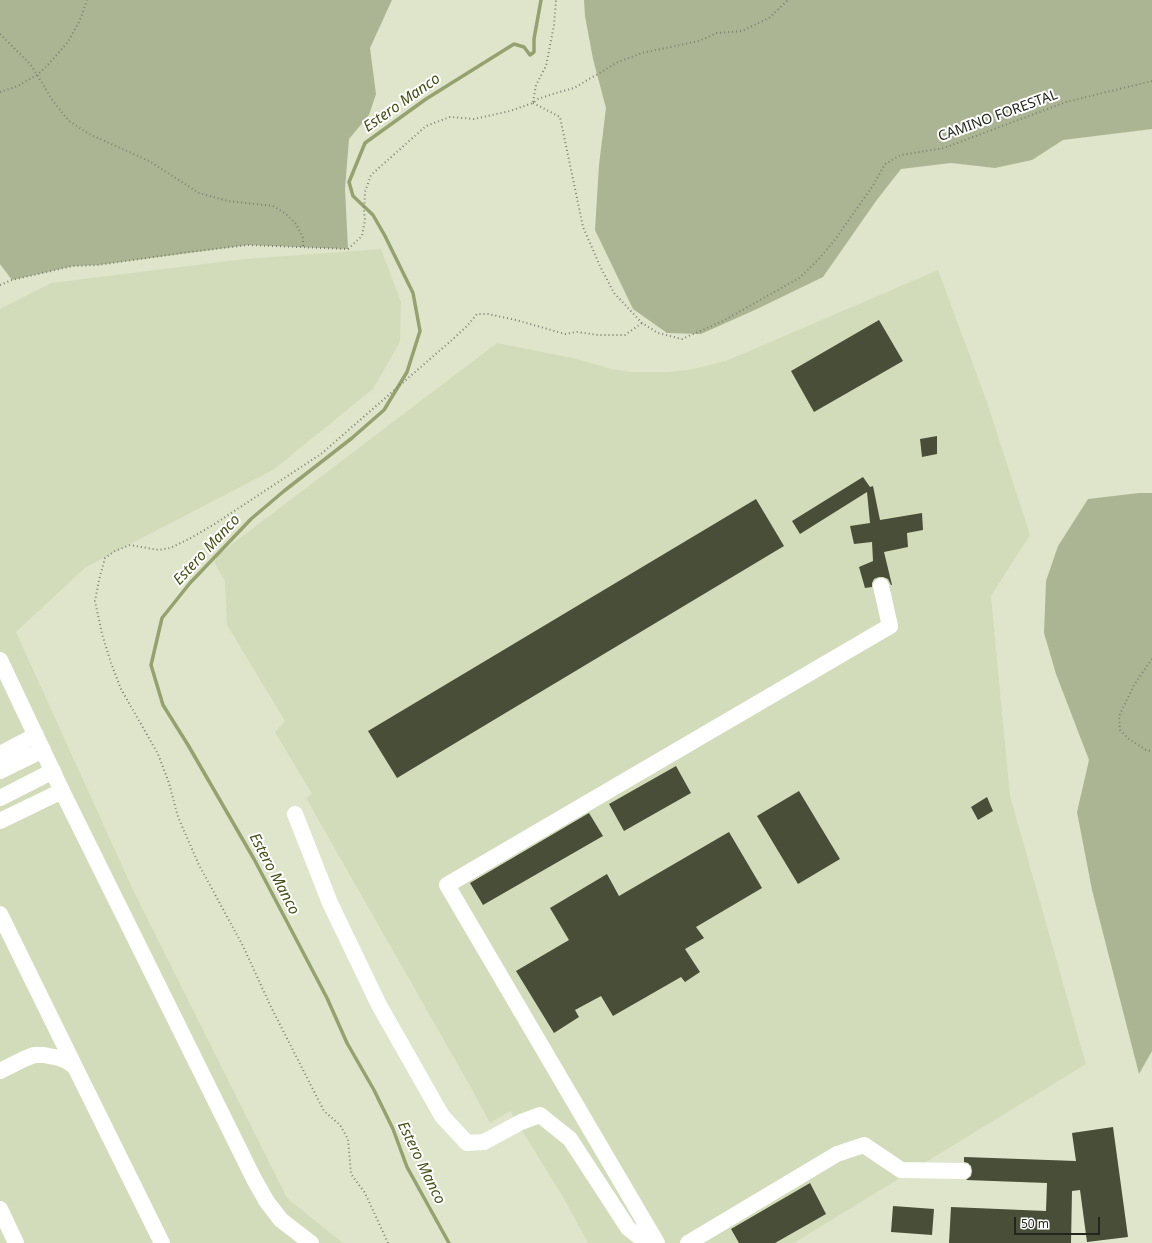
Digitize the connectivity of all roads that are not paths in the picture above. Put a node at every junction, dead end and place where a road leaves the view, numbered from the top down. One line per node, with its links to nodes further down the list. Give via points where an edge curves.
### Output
1 (880, 586): 20 (lane, via 890,626 447,885)
2 (0, 660): 3 (lane)
3 (39, 743): 4 (lane); 5 (lane); 6 (lane)
4 (0, 754)
5 (0, 771)
6 (53, 771): 7 (lane); 8 (lane)
7 (62, 790): 10 (lane); 18 (lane, via 250,1172 281,1220)
8 (0, 798)
9 (294, 814): 19 (lane, via 330,903 379,1005 442,1116 467,1143 484,1142 520,1122 540,1115 570,1139 628,1228)
10 (0, 821)
11 (0, 914): 12 (lane)
12 (75, 1067): 13 (lane, via 63,1060 44,1055 24,1059); 17 (lane)
13 (0, 1071)
14 (964, 1171): 21 (lane, via 901,1170 864,1145 837,1154)
15 (0, 1209): 16 (lane)
16 (16, 1243)
17 (162, 1243)
18 (311, 1243)
19 (647, 1243)
20 (657, 1243)
21 (688, 1243)

